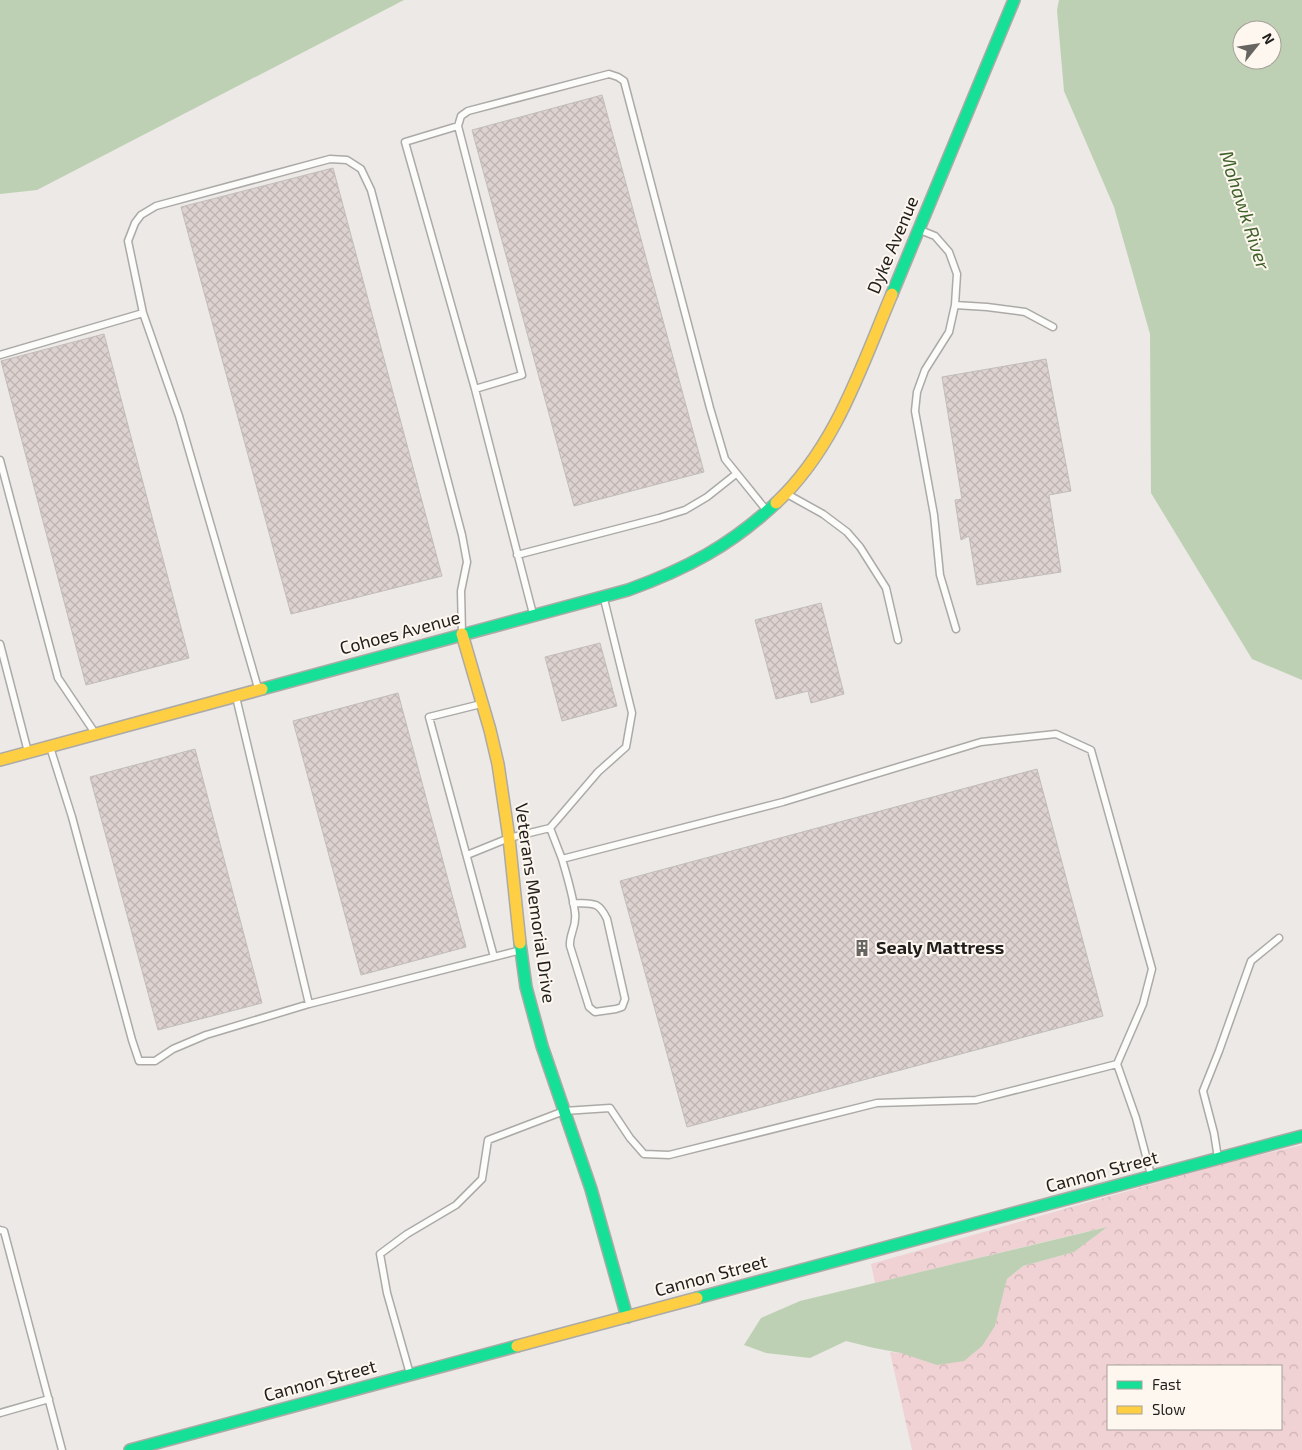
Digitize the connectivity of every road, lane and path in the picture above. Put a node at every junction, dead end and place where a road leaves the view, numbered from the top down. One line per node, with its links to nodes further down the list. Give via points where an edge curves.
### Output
1 (1014, 0): 3 (street, Dyke Avenue)
2 (458, 126): 8 (lane, via 522,375); 8 (lane, via 405,142); 10 (lane, via 461,116 468,111 610,74 624,81 710,408 726,460)
3 (919, 229): 4 (lane, via 935,236 949,252 957,274); 11 (street, Dyke Avenue, via 835,425 820,451)
4 (955, 305): 6 (lane, via 1025,312); 16 (lane, via 949,332 925,370 916,392 915,411 934,515 940,575)
5 (143, 313): 7 (lane); 17 (lane, via 128,241 135,223 148,210 330,159 347,160 361,169 371,190 462,535 467,562 461,591); 20 (lane, via 179,416)
6 (1053, 327)
7 (0, 355)
8 (475, 389): 13 (lane)
9 (0, 460): 23 (lane, via 58,678)
10 (736, 474): 12 (lane); 13 (lane, via 685,510)
11 (786, 494): 12 (street, Cohoes Avenue); 18 (lane, via 823,514 847,532 860,547 886,588)
12 (768, 512): 14 (street, Cohoes Avenue, via 742,534 688,567)
13 (517, 555): 15 (lane)
14 (604, 596): 15 (street, Cohoes Avenue); 27 (lane, via 632,713 626,747 598,772)
15 (533, 615): 17 (street, Cohoes Avenue)
16 (956, 629)
17 (462, 634): 20 (street, Cohoes Avenue); 22 (street, Veterans Memorial Drive)
18 (898, 640)
19 (0, 644): 25 (lane)
20 (258, 690): 21 (street, Cohoes Avenue)
21 (235, 696): 23 (street, Cohoes Avenue); 35 (lane)
22 (482, 704): 28 (street, Veterans Memorial Drive, via 498,764); 29 (lane, via 429,717)
23 (96, 734): 24 (street, Cohoes Avenue)
24 (50, 746): 25 (street, Cohoes Avenue); 35 (lane, via 140,1061 154,1061 206,1035)
25 (28, 752): 26 (street, Cohoes Avenue)
26 (0, 760)
27 (550, 828): 28 (lane); 30 (lane)
28 (509, 838): 29 (lane); 33 (street, Veterans Memorial Drive)
29 (467, 855): 34 (lane)
30 (562, 859): 31 (lane); 36 (lane, via 783,802 981,742 1056,734 1091,750 1152,969 1142,1004)
31 (573, 903): 31 (lane, via 575,926 569,937 570,946 589,1007 595,1012 616,1009 625,999 607,919 602,908 595,904)
32 (1280, 938): 39 (lane, via 1251,961 1203,1092)
33 (521, 950): 34 (lane); 37 (street, Veterans Memorial Drive, via 533,1016)
34 (494, 957): 35 (lane)
35 (309, 1004)
36 (1117, 1064): 37 (lane, via 976,1100 877,1103 669,1155 644,1154 610,1108); 40 (lane)
37 (564, 1111): 42 (street, Veterans Memorial Drive, via 591,1189); 43 (lane, via 488,1140 482,1179 456,1205 380,1254 387,1293)
38 (1302, 1136): 39 (street, Cannon Street)
39 (1218, 1159): 40 (street, Cannon Street)
40 (1152, 1176): 42 (street, Cannon Street)
41 (0, 1230): 44 (lane, via 4,1231)
42 (627, 1317): 43 (street, Cannon Street)
43 (410, 1375): 47 (street, Cannon Street)
44 (49, 1399): 45 (lane); 46 (lane)
45 (0, 1413)
46 (62, 1450)
47 (130, 1450)

